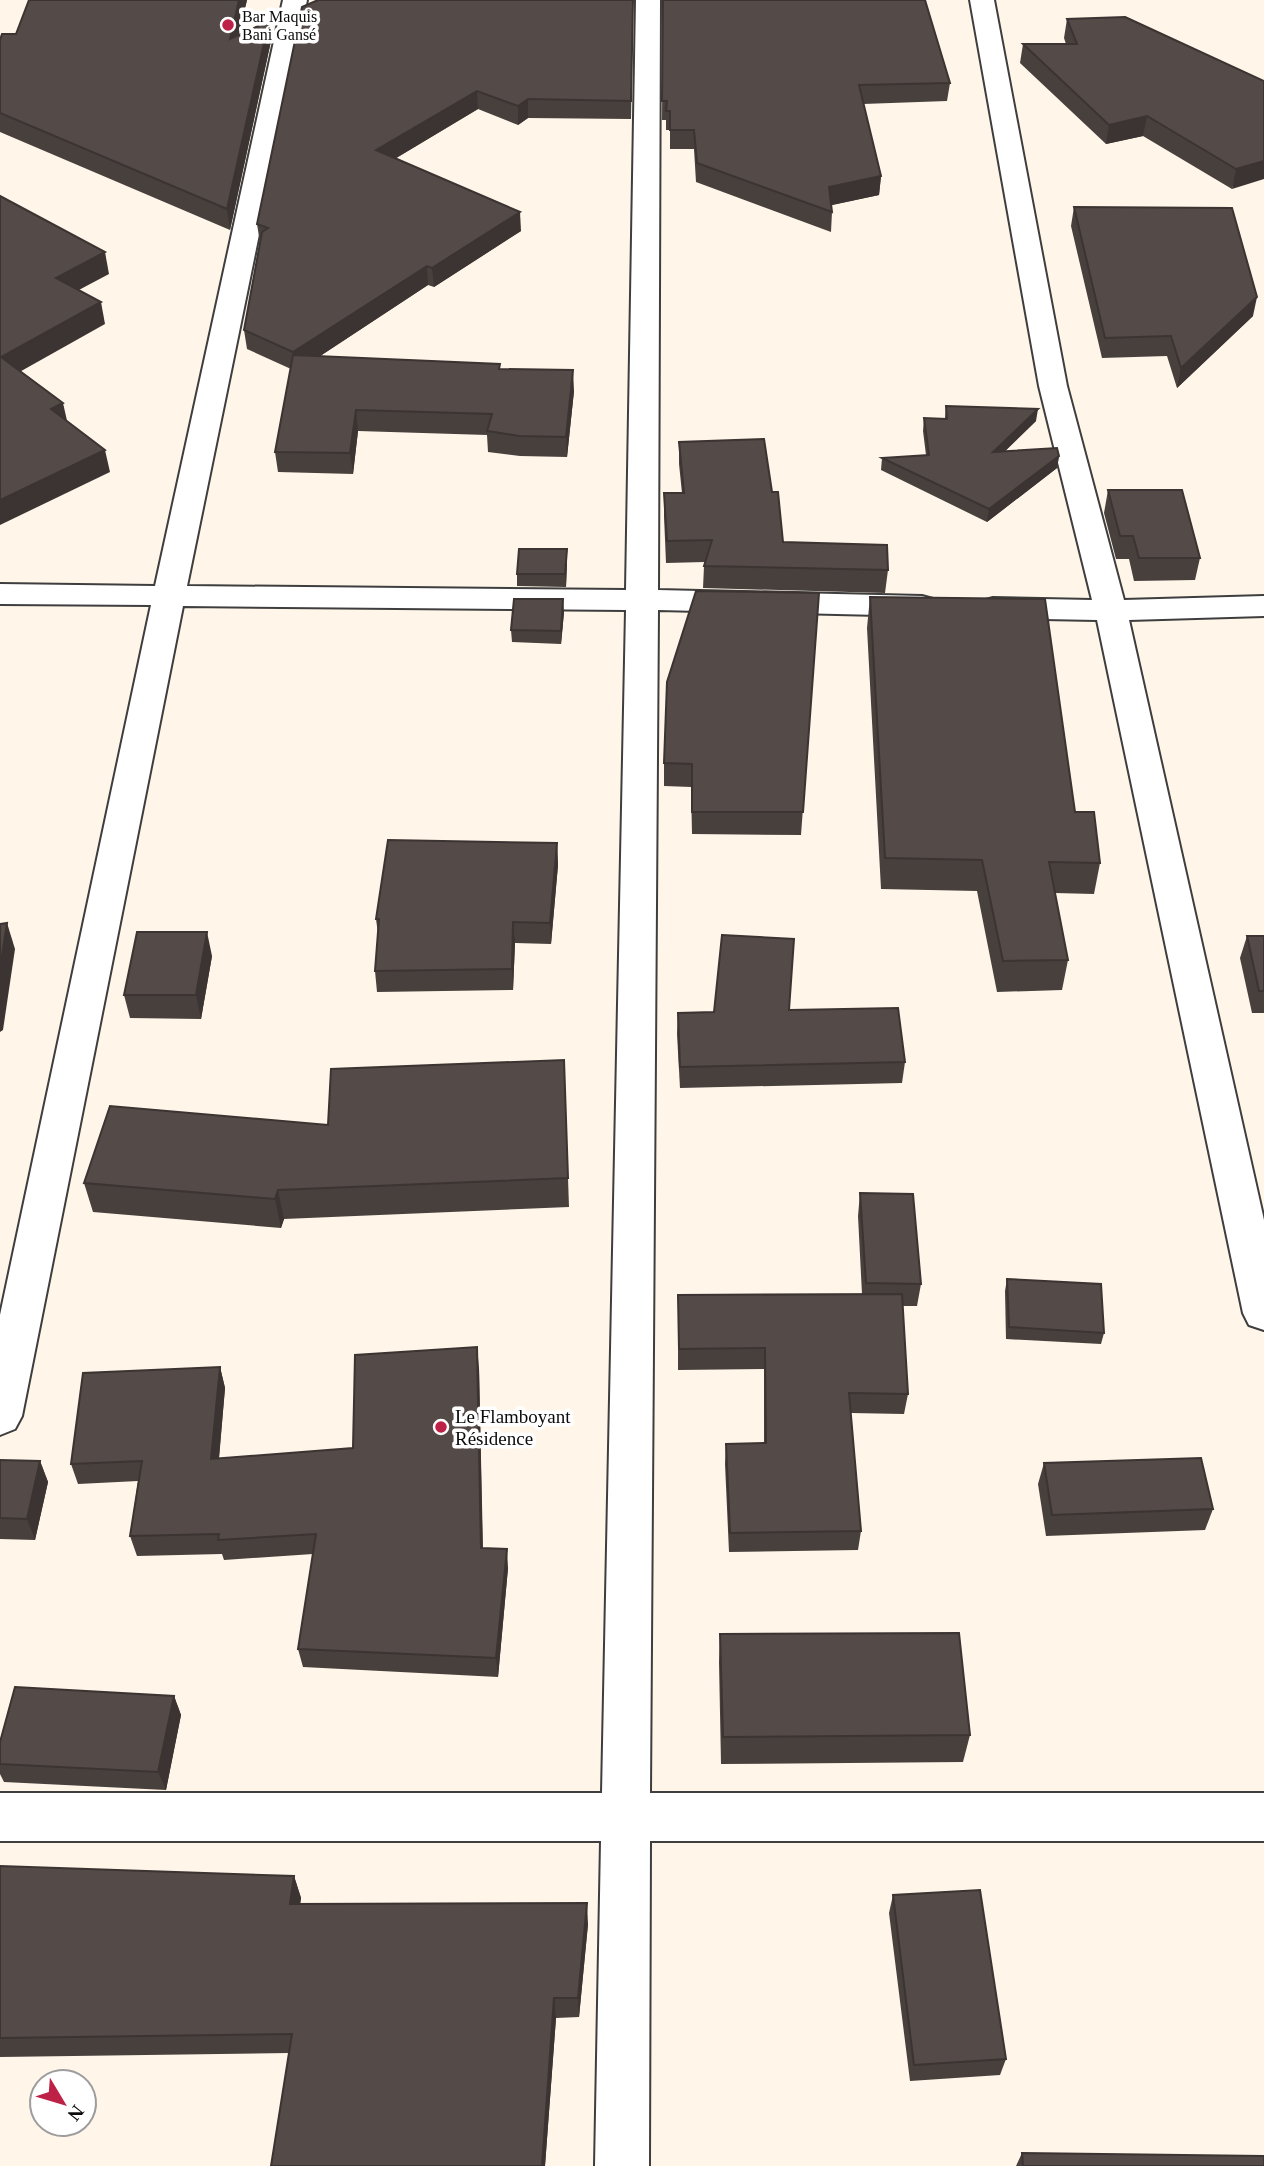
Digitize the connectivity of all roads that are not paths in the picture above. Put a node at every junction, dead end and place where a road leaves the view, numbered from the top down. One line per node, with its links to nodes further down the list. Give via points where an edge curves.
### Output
1 (295, 0): 5 (street)
2 (648, 0): 6 (street)
3 (982, 0): 8 (street, via 1053,386)
4 (0, 594): 5 (street)
5 (169, 595): 6 (street); 10 (street)
6 (644, 600): 8 (street); 13 (street)
7 (1264, 607): 8 (street)
8 (1111, 610): 9 (street)
9 (1264, 1313)
10 (0, 1416)
11 (0, 1817): 13 (street)
12 (1264, 1817): 13 (street)
13 (625, 1818): 14 (street)
14 (622, 2166)

